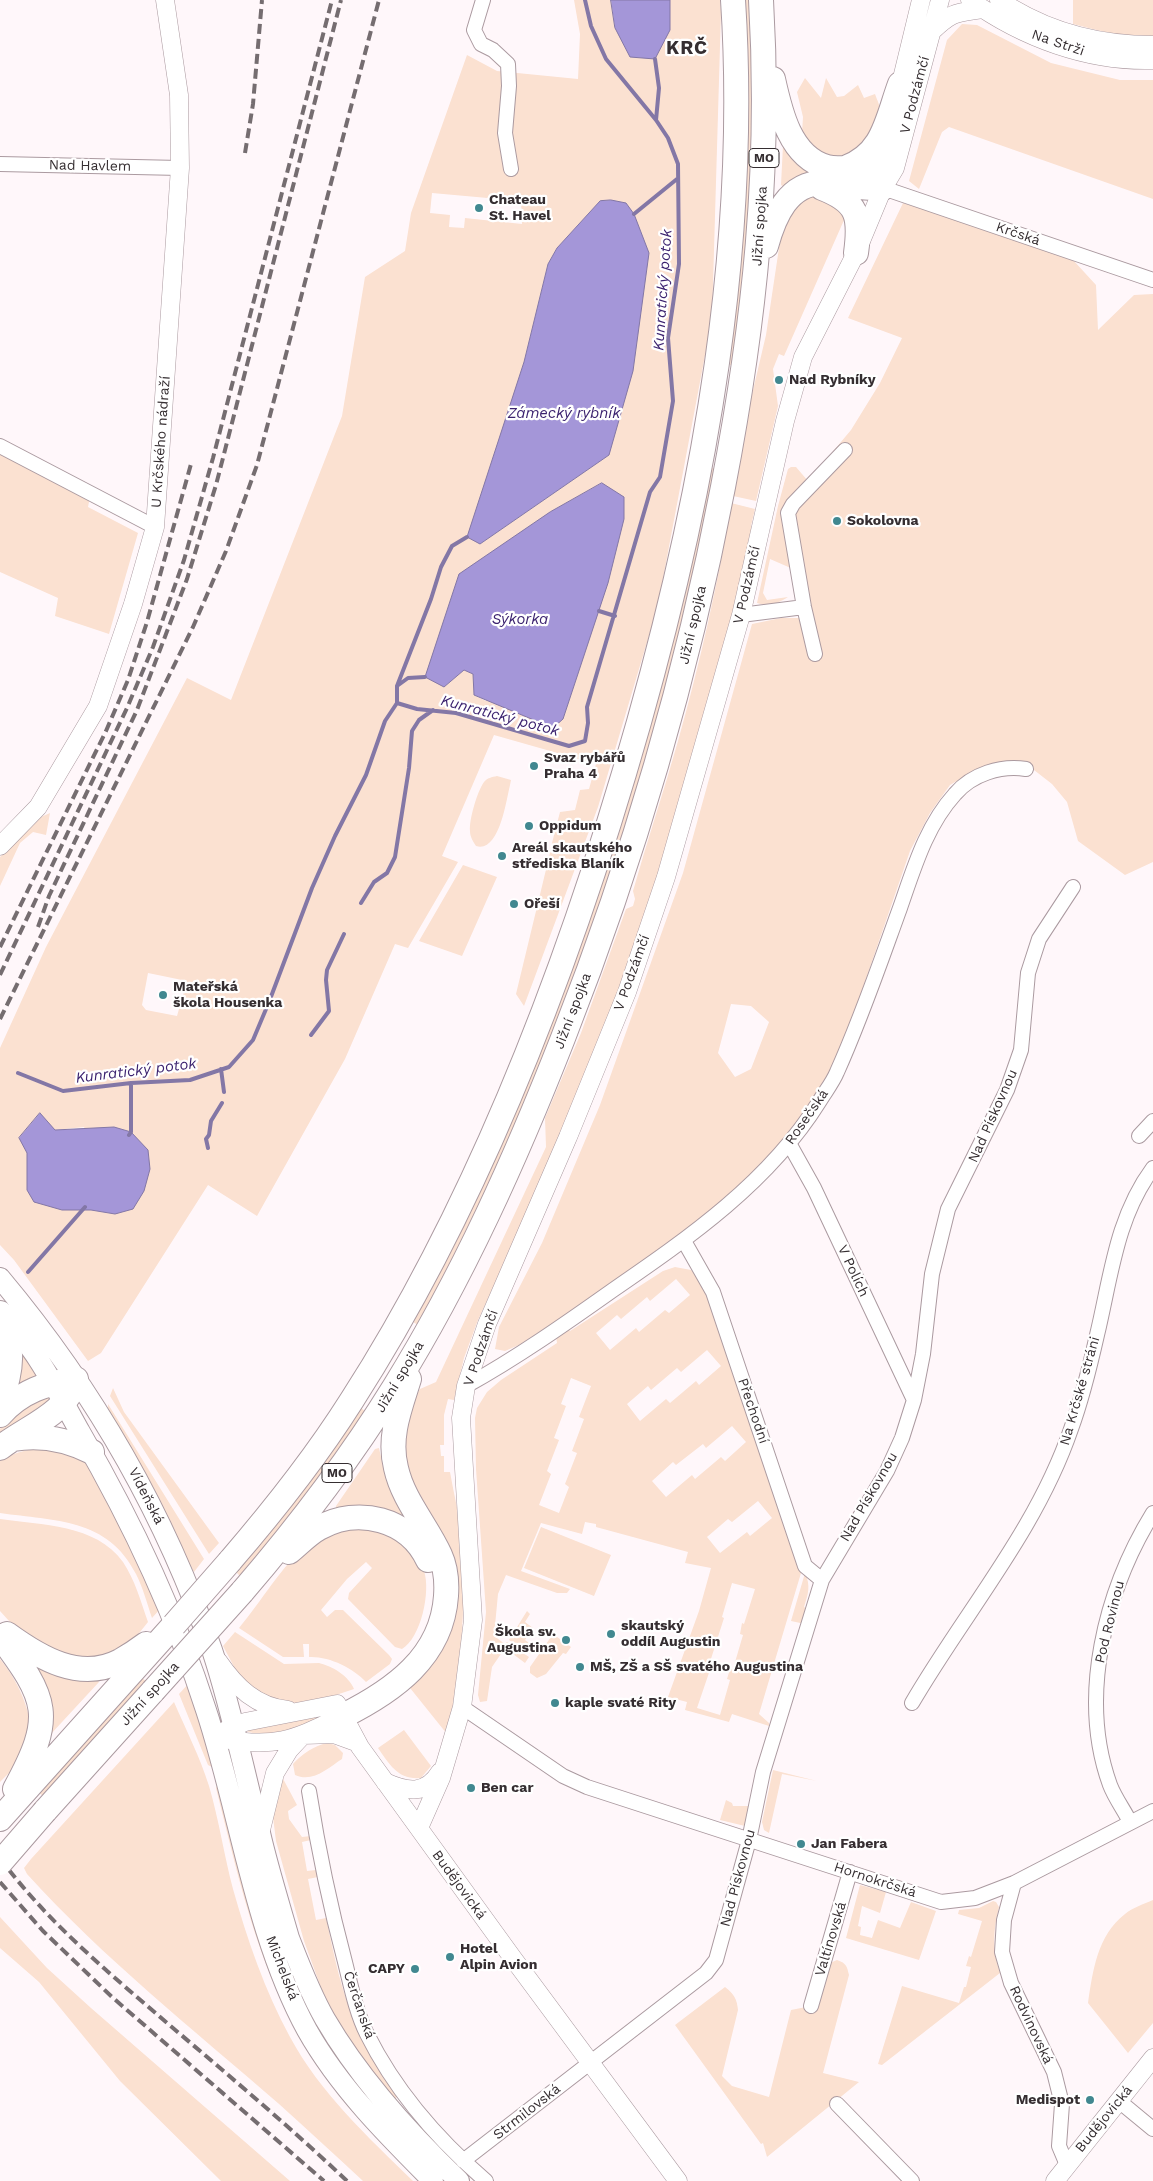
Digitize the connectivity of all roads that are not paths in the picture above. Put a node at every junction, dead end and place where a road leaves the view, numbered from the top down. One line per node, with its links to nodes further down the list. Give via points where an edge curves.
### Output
1 (165, 0): 15 (street, U Krčského nádraží, via 179,95)
2 (483, 0): 17 (street, via 474,30 481,44 508,64 504,132)
3 (733, 0): 55 (highway, Jižní spojka / MO, bridge, via 737,115 734,202 726,291 696,481 647,694 570,940 520,1070 470,1182 372,1368 327,1438 280,1501 174,1625)
4 (761, 0): 10 (highway, Jižní spojka / MO)
5 (921, 0): 13 (street, V Podzámčí)
6 (940, 0): 9 (street, V Podzámčí)
7 (999, 0): 11 (street, Na Strži, via 1033,20 1072,35 1102,42)
8 (977, 5): 9 (street, via 946,18); 12 (street, Na Strži, via 1027,33 1067,48 1097,56)
9 (932, 32): 19 (street, V Podzámčí, via 896,168)
10 (763, 36): 16 (highway, via 778,98 795,142 808,157 820,164); 21 (highway, Jižní spojka / MO, via 763,170)
11 (1153, 45)
12 (1153, 60)
13 (900, 84): 16 (highway, via 875,148); 19 (street, V Podzámčí, via 880,168)
14 (0, 164): 15 (street, Nad Havlem)
15 (180, 168): 25 (street, U Krčského nádraží)
16 (846, 168): 19 (highway, via 865,172)
17 (511, 169)
18 (806, 185): 19 (highway, via 824,183); 20 (highway, via 841,196 851,206 857,219); 21 (highway, via 792,193 780,209)
19 (883, 188): 20 (street, V Podzámčí); 22 (street, Krčská)
20 (856, 253): 27 (street, V Podzámčí, via 803,357 785,421)
21 (756, 280): 39 (highway, Jižní spojka / MO, via 735,425 714,534 679,683 643,813 597,948 534,1109 470,1250)
22 (1153, 280)
23 (0, 446): 25 (street)
24 (845, 450): 26 (street, via 788,513)
25 (155, 527): 30 (street, U Krčského nádraží, via 98,706 38,807)
26 (804, 607): 27 (street); 28 (street)
27 (741, 615): 42 (street, V Podzámčí, via 666,878 627,992 487,1324)
28 (815, 654)
29 (1026, 769): 34 (street, Rosečská, via 1012,766 982,774 956,792 936,820 920,851 836,1074)
30 (0, 846)
31 (1073, 887): 43 (street, Nad Pískovnou, via 1040,939 1028,973 1021,1050 1007,1090 948,1209 932,1274)
32 (1152, 1123): 33 (street)
33 (1139, 1136)
34 (790, 1145): 36 (street, Rosečská); 43 (street, V Polích, via 814,1188)
35 (1153, 1168): 56 (street, Na Krčské stráni, via 1125,1217 1071,1429 1049,1483 1021,1536 936,1661)
36 (684, 1241): 42 (street, Rosečská, via 518,1356); 50 (street, Přechodní, via 713,1292 805,1566)
37 (0, 1278): 40 (main road, Vídeňská)
38 (0, 1311): 41 (main road, Vídeňská, via 36,1355); 44 (highway, via 10,1341 12,1361)
39 (420, 1344): 51 (highway, Jižní spojka / MO, via 343,1465); 59 (highway, via 395,1424 394,1457 402,1485 444,1567 444,1611 434,1640 407,1676 374,1700)
40 (76, 1379): 41 (highway); 45 (highway); 54 (main road, Vídeňská, via 107,1425 152,1507 184,1576)
41 (52, 1382): 45 (main road, Vídeňská); 46 (highway, via 23,1395)
42 (466, 1386): 57 (street, V Podzámčí, via 461,1418 473,1620)
43 (914, 1400): 50 (street, Nad Pískovnou, via 887,1471)
44 (0, 1402)
45 (64, 1404): 47 (highway); 48 (main road, Vídeňská)
46 (0, 1415)
47 (6, 1444): 48 (highway, via 47,1437 70,1442)
48 (92, 1452): 60 (main road, Vídeňská, via 148,1561)
49 (1153, 1513): 71 (street, Pod Rovinou, via 1121,1577 1099,1655 1095,1696 1102,1755 1111,1787)
50 (822, 1580): 74 (street, Nad Pískovnou, via 763,1772)
51 (242, 1592): 59 (highway, via 314,1532 337,1521 380,1520 404,1530 416,1541 429,1561 435,1586 434,1607 426,1632 392,1673); 75 (highway, Jižní spojka / MO, bridge)
52 (0, 1629): 55 (highway, via 45,1658 76,1668 110,1665)
53 (0, 1636): 66 (highway, via 34,1685 41,1710 40,1733)
54 (212, 1652): 58 (street, via 230,1679 245,1694 266,1705); 61 (main road, Vídeňská)
55 (140, 1655): 66 (highway, Jižní spojka)
56 (912, 1703)
57 (462, 1707): 65 (street, V Podzámčí); 74 (street, Hornokrčská, via 563,1776 587,1787)
58 (296, 1710): 59 (street); 61 (street)
59 (340, 1710): 62 (street); 64 (street, Budějovická)
60 (208, 1714): 63 (main road, Michelská)
61 (235, 1733): 62 (street, via 268,1743); 63 (street); 73 (main road, Michelská)
62 (303, 1735): 64 (street, via 334,1734); 73 (street, via 289,1750 275,1774)
63 (214, 1737): 86 (main road, Michelská, via 276,1960 307,2029 359,2103)
64 (356, 1742): 67 (street, Budějovická)
65 (446, 1763): 67 (street, V Podzámčí, via 429,1785 423,1787 411,1790); 72 (street, V Podzámčí)
66 (26, 1781): 70 (highway, Jižní spojka)
67 (385, 1782): 72 (street, Budějovická)
68 (309, 1791): 84 (street, Čerčanská, via 334,1922 367,2034 407,2100)
69 (1153, 1811): 71 (street, Hornokrčská)
70 (0, 1818)
71 (1130, 1822): 77 (street, Hornokrčská)
72 (419, 1828): 80 (street, Budějovická)
73 (260, 1835): 87 (main road, Michelská, via 289,1938 325,2020 360,2072)
74 (749, 1840): 76 (street, Hornokrčská); 80 (street, Nad Pískovnou, via 716,1960 706,1973)
75 (0, 1863)
76 (850, 1872): 77 (street, Hornokrčská, via 941,1902 975,1898); 78 (street, Valtínovská)
77 (1014, 1883): 85 (street, Rodvinovská, via 1004,1920 1002,1952 1012,1983 1054,2072 1062,2104 1059,2146)
78 (811, 2006)
79 (1153, 2058): 81 (street, Budějovická)
80 (591, 2062): 84 (street, Strmilovská); 89 (street, Budějovická)
81 (1119, 2101): 83 (street); 85 (street, Budějovická)
82 (837, 2104): 90 (street)
83 (1153, 2129)
84 (463, 2161): 88 (street, Čerčanská)
85 (1067, 2166): 91 (street, Budějovická)
86 (433, 2181)
87 (459, 2181)
88 (486, 2181)
89 (678, 2181)
90 (912, 2181)
91 (1054, 2181)

